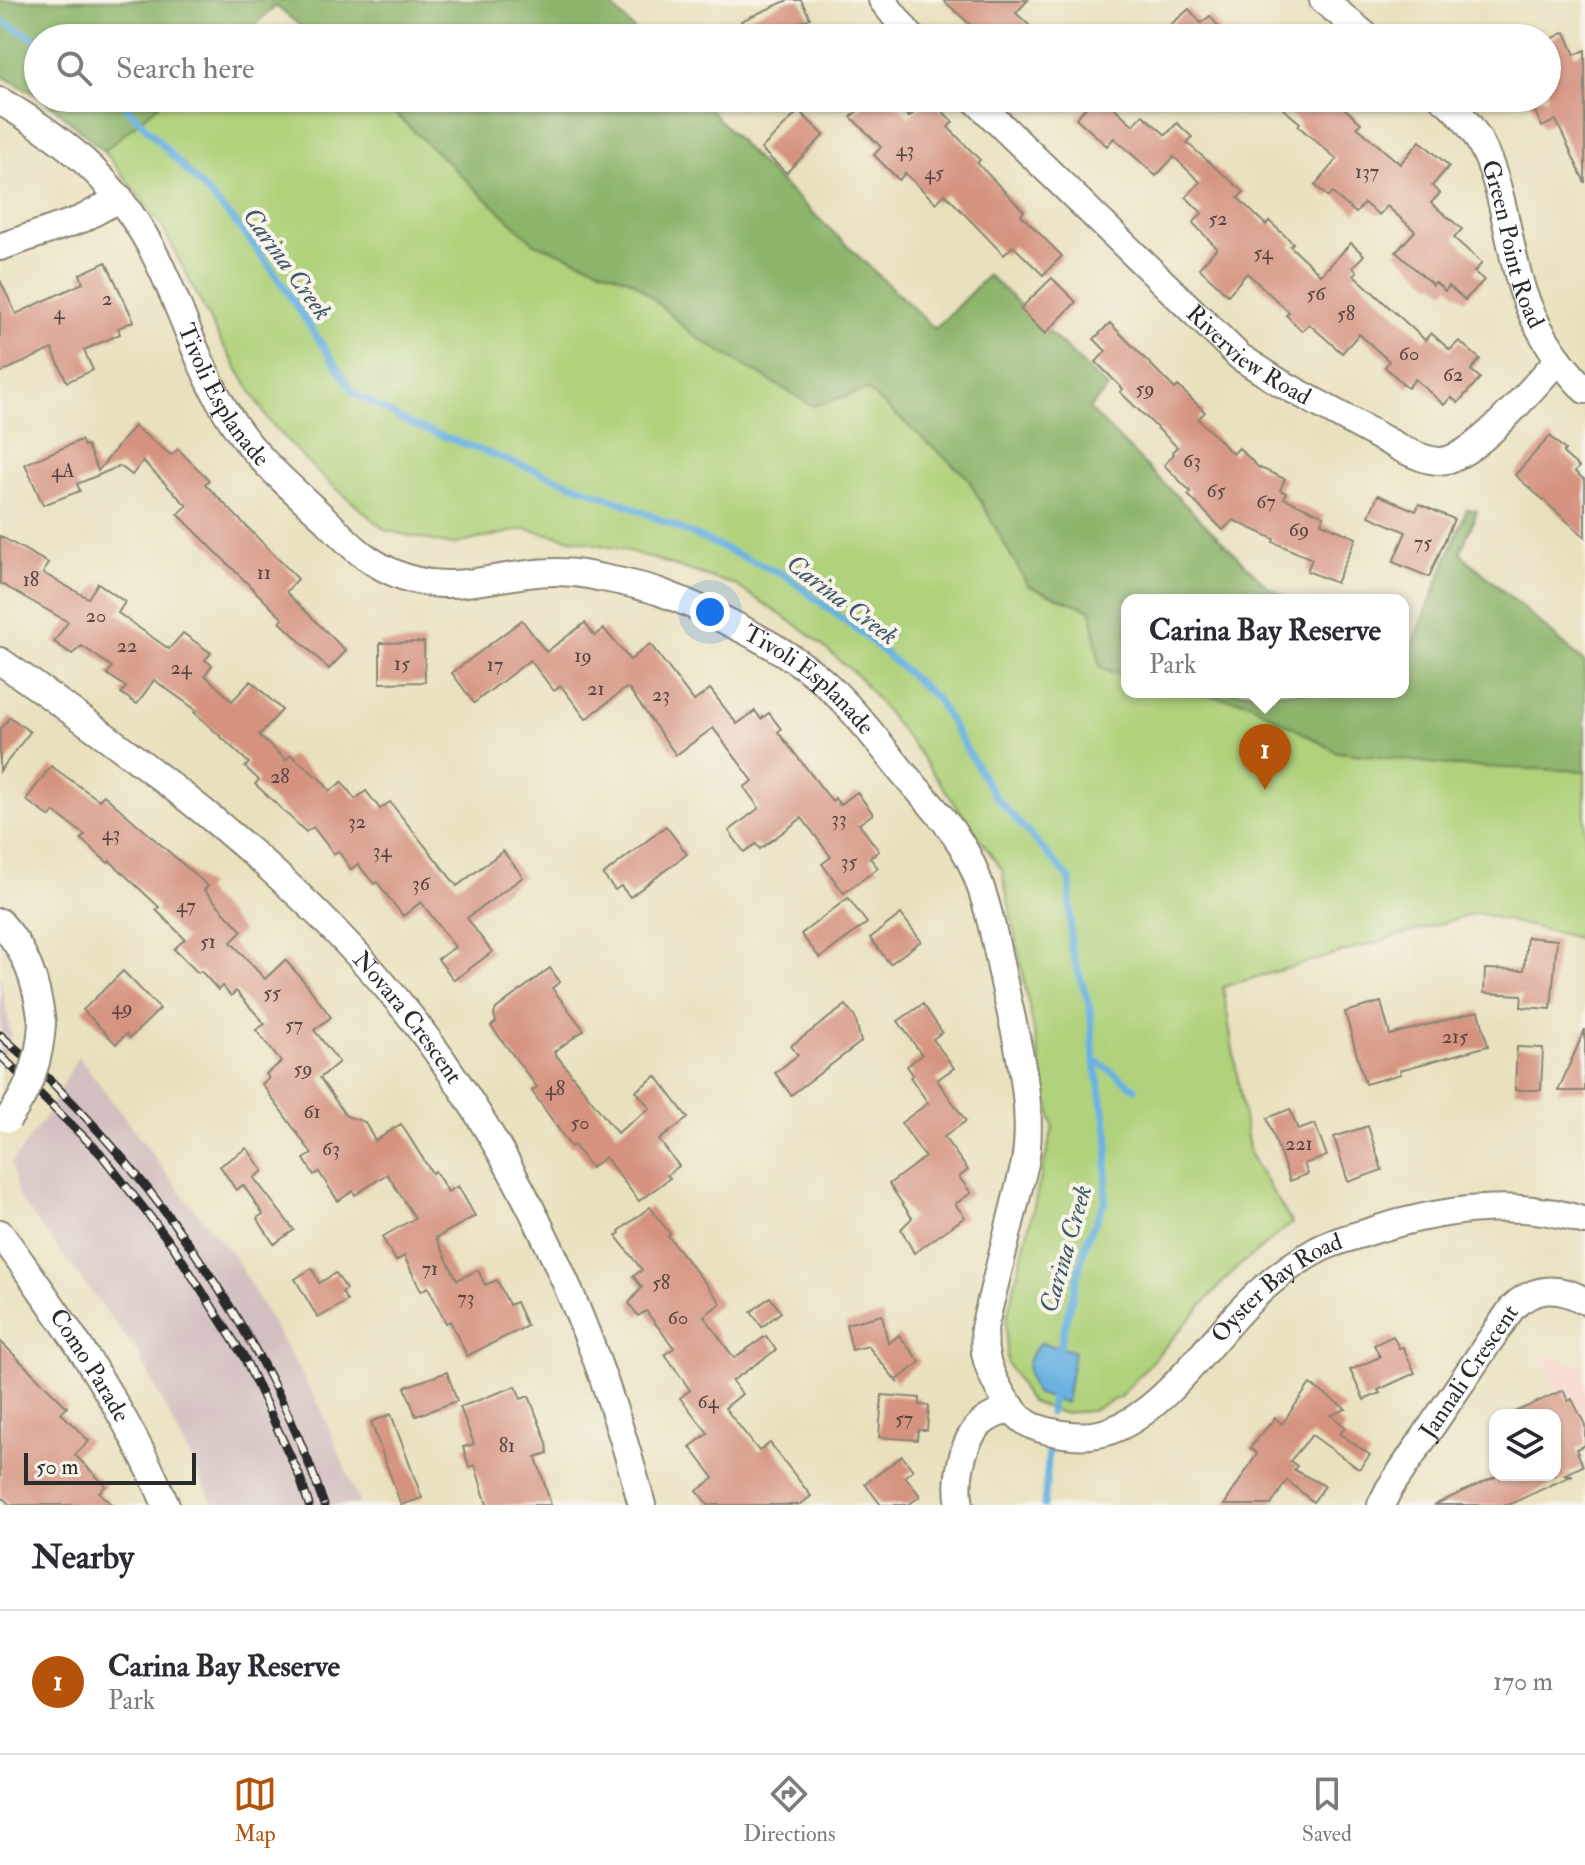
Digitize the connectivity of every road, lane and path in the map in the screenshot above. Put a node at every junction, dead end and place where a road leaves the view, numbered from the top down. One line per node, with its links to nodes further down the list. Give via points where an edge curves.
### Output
1 (882, 0): 3 (street)
2 (1323, 0): 4 (street)
3 (901, 24)
4 (1352, 24)
5 (0, 101): 8 (street, Tivoli Esplanade, via 65,143)
6 (987, 112): 10 (street, Riverview Road, via 1240,357 1422,458 1441,461 1477,445)
7 (1458, 112): 10 (street, Green Point Road, via 1484,146 1523,292)
8 (120, 198): 9 (street, via 82,219); 18 (street, Tivoli Esplanade, via 158,261 206,378 242,437 365,557 424,584 581,574 660,592 772,646 817,676 950,828 972,866 989,916 1028,1111 1025,1163 984,1328 985,1353)
9 (0, 247)
10 (1559, 359): 11 (street, Green Point Road)
11 (1584, 388)
12 (0, 661): 20 (street, Novara Crescent, via 176,789 263,863 342,939 414,1021 491,1137 528,1204 584,1327)
13 (0, 922): 14 (street, bridge, via 31,970 42,1023 34,1075)
14 (4, 1124)
15 (1585, 1221): 18 (street, Oyster Bay Road, via 1528,1209 1488,1208 1378,1228 1316,1250 1290,1268 1246,1305 1149,1409 1120,1427 1101,1434 1051,1432 1027,1423)
16 (0, 1233): 19 (street, Como Parade, via 115,1406)
17 (1585, 1301): 22 (street, Jannali Crescent, via 1551,1289 1523,1297)
18 (1012, 1407): 21 (street, via 981,1422 964,1450 957,1490)
19 (166, 1505)
20 (642, 1505)
21 (960, 1505)
22 (1381, 1505)

